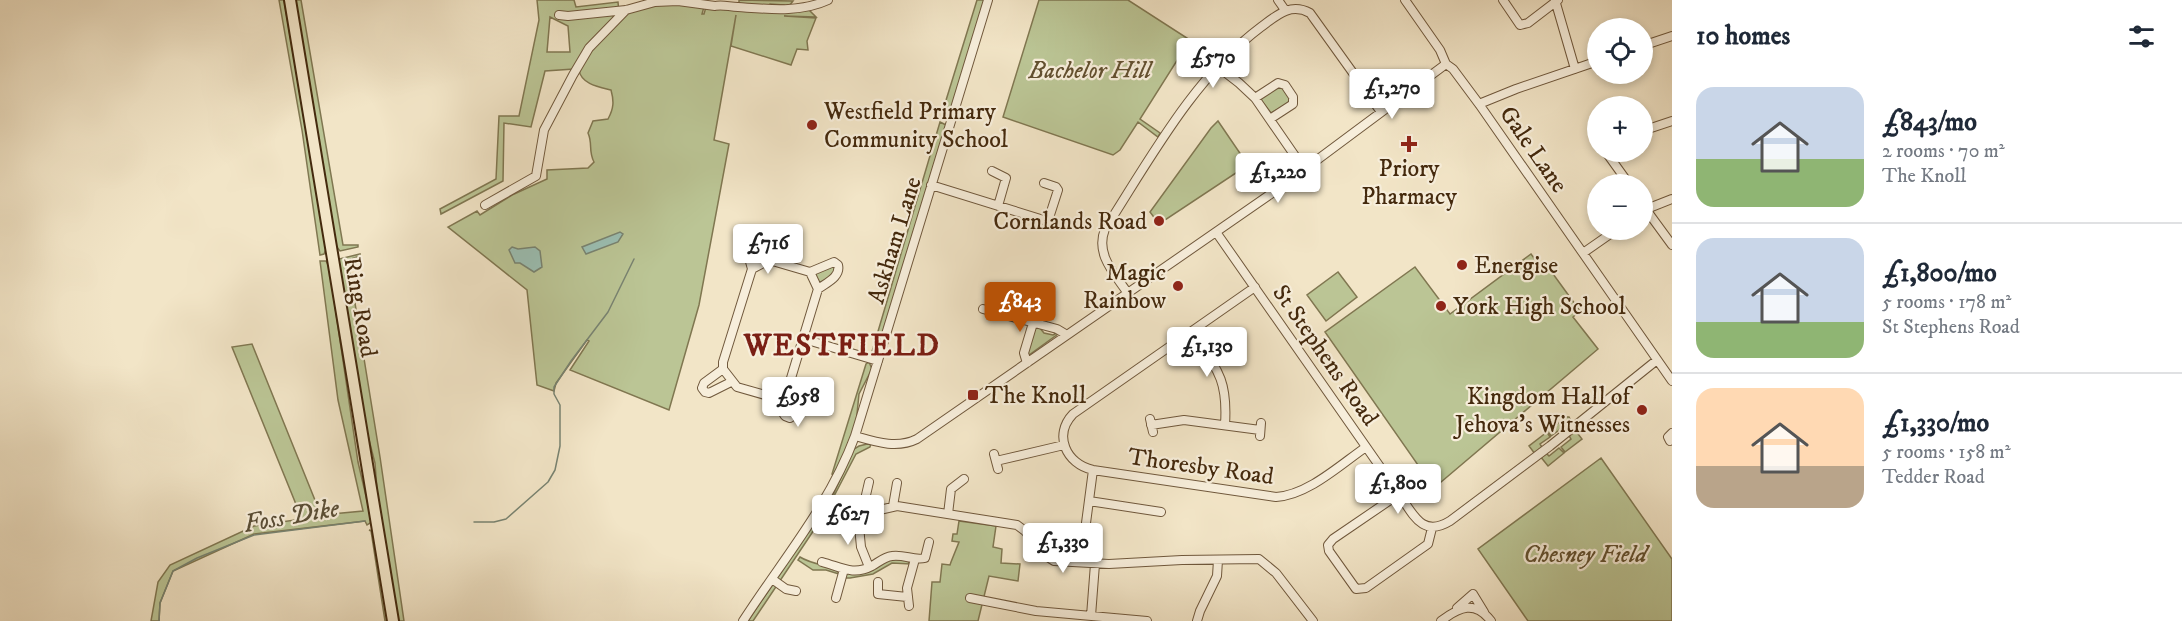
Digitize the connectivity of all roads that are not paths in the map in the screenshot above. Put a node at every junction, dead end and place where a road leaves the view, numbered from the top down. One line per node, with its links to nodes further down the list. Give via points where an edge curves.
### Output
1 (290, 0): 96 (highway, Ring Road)
2 (828, 0): 9 (street, via 809,7)
3 (988, 0): 28 (street, Askham Lane)
4 (1278, 0): 11 (street)
5 (1405, 0): 15 (street, Gale Lane)
6 (1503, 0): 7 (street, via 1520,25)
7 (1556, 1): 18 (street)
8 (720, 2): 9 (street, via 759,9); 10 (street, via 715,6 660,2)
9 (797, 4)
10 (626, 10): 12 (street); 30 (street, via 589,48 573,75 544,130 536,176)
11 (1285, 10): 17 (street); 21 (street, via 1304,10 1315,19)
12 (559, 15)
13 (1672, 36): 14 (street)
14 (1653, 42)
15 (1446, 64): 20 (street, Gale Lane); 21 (street)
16 (1587, 65): 18 (street)
17 (1217, 66): 19 (street); 45 (street, via 1187,104 1103,234 1105,258)
18 (1575, 69): 20 (street)
19 (1255, 98): 22 (street); 22 (street, via 1278,83 1285,85 1293,104)
20 (1479, 104): 39 (street, Gale Lane)
21 (1381, 112): 25 (street)
22 (1270, 119): 25 (street)
23 (1672, 121): 24 (street)
24 (1653, 127)
25 (1304, 169): 36 (street)
26 (992, 171): 32 (street, via 1006,178)
27 (1044, 183): 34 (street, via 1058,190)
28 (931, 185): 32 (street); 52 (street, Askham Lane)
29 (1672, 199): 31 (street)
30 (485, 205)
31 (1653, 205)
32 (998, 206): 34 (street)
33 (1653, 220): 38 (street)
34 (1048, 221): 35 (street)
35 (1063, 226)
36 (1216, 232): 43 (street, St Stephens Road); 45 (street)
37 (1601, 240): 39 (street)
38 (1672, 245)
39 (1582, 253): 51 (street, Gale Lane)
40 (769, 260): 41 (street); 41 (street, via 756,242 746,242); 42 (street)
41 (752, 269): 54 (street)
42 (810, 272): 44 (street); 44 (street, via 829,263 838,265 837,275)
43 (1255, 287): 48 (street); 64 (street, St Stephens Road)
44 (818, 289): 50 (street)
45 (1127, 292): 49 (street)
46 (983, 309): 47 (street)
47 (1033, 323): 49 (street); 53 (street, via 1024,353)
48 (1191, 332): 59 (street, via 1222,380); 63 (street, via 1073,414 1065,424)
49 (1067, 335): 53 (street)
50 (804, 339): 52 (street); 57 (street)
51 (1657, 360): 55 (street, Gale Lane); 79 (street, via 1450,521)
52 (878, 362): 62 (street, Askham Lane)
53 (1027, 363): 62 (street, via 912,441 894,445)
54 (723, 369): 56 (street); 56 (street, via 702,388 709,393)
55 (1672, 381)
56 (731, 382): 58 (street)
57 (788, 388): 58 (street); 58 (street, via 794,415 790,418)
58 (772, 397)
59 (1225, 425): 60 (street, via 1184,420); 61 (street)
60 (1152, 426)
61 (1260, 430)
62 (855, 436): 71 (street, Askham Lane)
63 (1064, 445): 65 (street); 66 (street, Thoresby Road, via 1073,461)
64 (1366, 447): 66 (street, Thoresby Road, via 1304,490 1283,496); 70 (street, St Stephens Road)
65 (996, 461)
66 (1093, 470): 72 (street)
67 (964, 479): 76 (street, via 951,489)
68 (869, 482): 74 (street, via 866,495)
69 (897, 483): 73 (street)
70 (1399, 494): 79 (street, St Stephens Road, via 1417,520); 79 (street, via 1328,545 1356,589 1366,588 1428,544)
71 (825, 501): 77 (street, via 848,515); 87 (street, Askham Lane)
72 (1089, 501): 75 (street); 78 (street)
73 (893, 506): 74 (street); 76 (street)
74 (872, 512): 77 (street)
75 (1161, 512)
76 (948, 514): 84 (street, via 1017,525 1047,558)
77 (858, 516): 85 (street, via 861,547)
78 (1086, 523)
79 (1432, 528)
80 (929, 542): 81 (street, via 925,558)
81 (915, 559): 85 (street, via 890,556); 88 (street, via 907,588 908,602 878,594)
82 (1218, 560): 84 (street); 95 (street, via 1264,562); 99 (street, via 1217,576)
83 (822, 562): 86 (street)
84 (1095, 564): 94 (street)
85 (870, 567): 86 (street, via 856,572)
86 (844, 569): 90 (street)
87 (772, 579): 89 (street); 97 (street, Askham Lane)
88 (878, 582)
89 (796, 591)
90 (836, 598)
91 (970, 598): 94 (street, via 1036,611)
92 (1452, 612): 93 (street, via 1472,608); 93 (street, via 1473,594); 100 (street)
93 (1485, 614): 101 (street)
94 (1091, 616): 98 (street)
95 (1310, 620)
96 (393, 621)
97 (743, 621)
98 (1147, 621)
99 (1197, 621)
100 (1441, 621)
101 (1491, 621)

